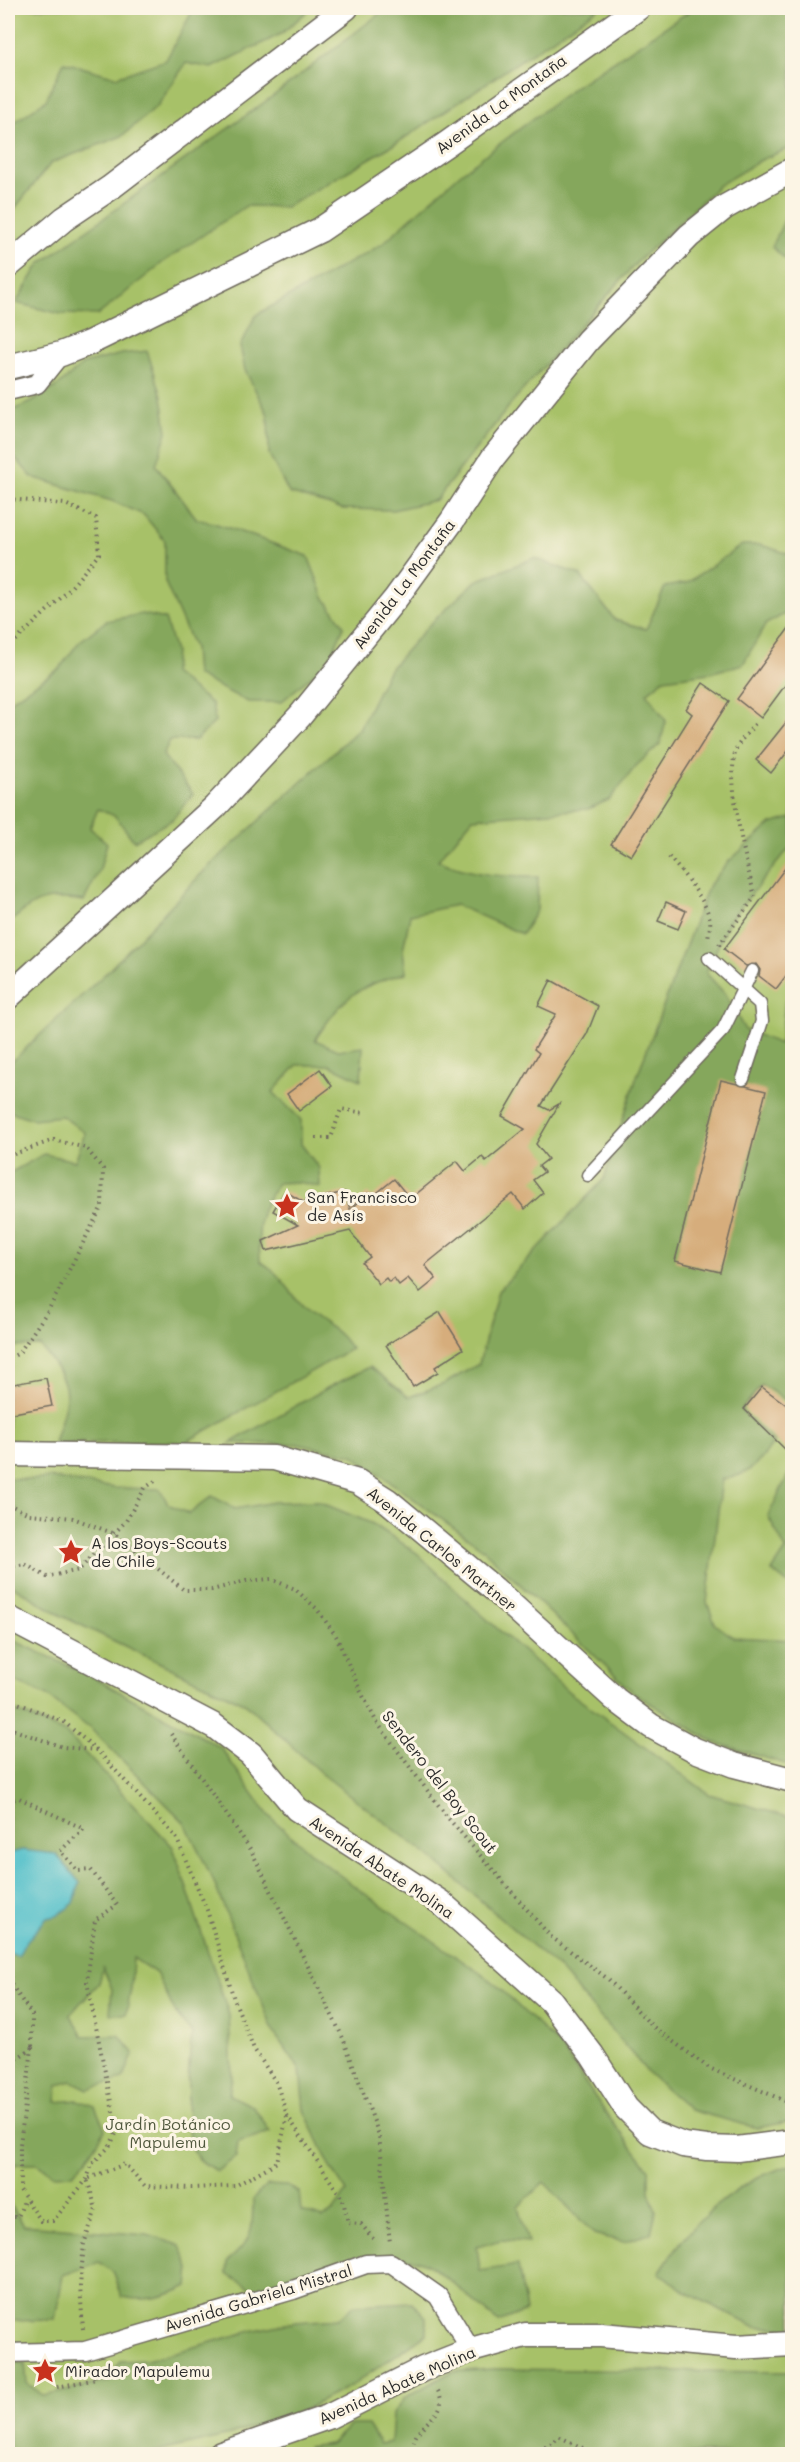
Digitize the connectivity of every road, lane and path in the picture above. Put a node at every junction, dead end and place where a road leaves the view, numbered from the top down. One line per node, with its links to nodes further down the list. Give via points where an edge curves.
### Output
1 (346, 8): 4 (street, via 64,219)
2 (638, 8): 5 (street, Avenida La Montaña, via 320,230)
3 (792, 170): 15 (street, Avenida La Montaña, via 725,207 689,236 588,340 492,458 396,598 300,716 215,807)
4 (8, 266)
5 (61, 354): 6 (street, Avenida La Montaña); 7 (street, via 37,384)
6 (8, 367)
7 (8, 392)
8 (8, 499): 9 (path, via 65,504 96,518 99,554 67,592)
9 (8, 648)
10 (755, 724): 12 (path, via 736,750 734,780 738,824 755,897)
11 (669, 857): 12 (path, via 710,920)
12 (709, 957): 14 (lane)
13 (752, 971): 14 (lane)
14 (744, 988): 16 (lane, via 760,1004 762,1021); 20 (lane, via 723,1030)
15 (8, 997)
16 (743, 1078)
17 (365, 1113): 18 (path, via 342,1109 330,1138)
18 (316, 1138)
19 (8, 1156): 21 (path, via 54,1140 86,1148 103,1169 102,1206 49,1309 19,1353)
20 (588, 1175)
21 (8, 1359)
22 (8, 1455): 32 (street, Avenida Carlos Martner, via 274,1458 358,1482 494,1589 615,1699 651,1726 695,1750 734,1765)
23 (158, 1478): 25 (path, via 146,1488)
24 (8, 1504): 25 (path, Sendero del Boy Scout, via 29,1514 74,1518)
25 (115, 1534): 26 (path, via 79,1570 47,1578 25,1564); 37 (path, Sendero del Boy Scout, via 184,1590 212,1590 271,1579 296,1589 336,1636 360,1690 397,1750 448,1818 549,1936 608,1979 652,2026 709,2068)
26 (8, 1567)
27 (8, 1618): 39 (street, Avenida Abate Molina, via 214,1726 251,1754 297,1809 440,1902 551,2001 626,2108 650,2132 683,2145 707,2148 737,2149)
28 (8, 1699): 31 (path, via 64,1722)
29 (168, 1730): 43 (path, via 251,1850 342,2038 379,2135)
30 (8, 1732): 31 (path, via 14,1730 62,1747)
31 (97, 1750): 38 (path, via 176,1837 207,1910 234,2000 254,2049 276,2082)
32 (792, 1780)
33 (8, 1801): 40 (path, via 19,1798 84,1829 60,1851 78,1871 91,1870 117,1905 95,1920 87,1982 117,2132 92,2164)
34 (8, 1980): 35 (path, via 32,2015)
35 (32, 2048): 36 (path); 41 (path, via 20,2145 20,2190)
36 (8, 2062)
37 (792, 2104)
38 (287, 2115): 40 (path, via 277,2162 235,2186 145,2186 125,2164); 44 (path, via 343,2200 348,2223 361,2224 375,2240)
39 (792, 2142)
40 (87, 2179): 41 (path, via 53,2221 41,2221); 47 (path, via 96,2209 84,2244 80,2286)
41 (25, 2198): 42 (path, via 18,2217)
42 (8, 2217)
43 (391, 2263): 44 (street, Avenida Gabriela Mistral); 46 (street, via 438,2296)
44 (366, 2264): 47 (street, Avenida Gabriela Mistral, via 293,2290)
45 (792, 2344): 46 (street, Avenida Abate Molina, via 736,2347 601,2335 525,2335)
46 (471, 2349): 49 (street, Avenida Abate Molina)
47 (86, 2351): 48 (street, Avenida Gabriela Mistral); 50 (path, via 96,2379)
48 (8, 2353)
49 (423, 2369): 51 (street, Avenida Abate Molina, via 328,2417); 52 (path, via 441,2396 439,2412 415,2436)
50 (57, 2386)
51 (221, 2454)
52 (411, 2454)
53 (536, 2454): 54 (path, via 560,2437)
54 (595, 2454)

